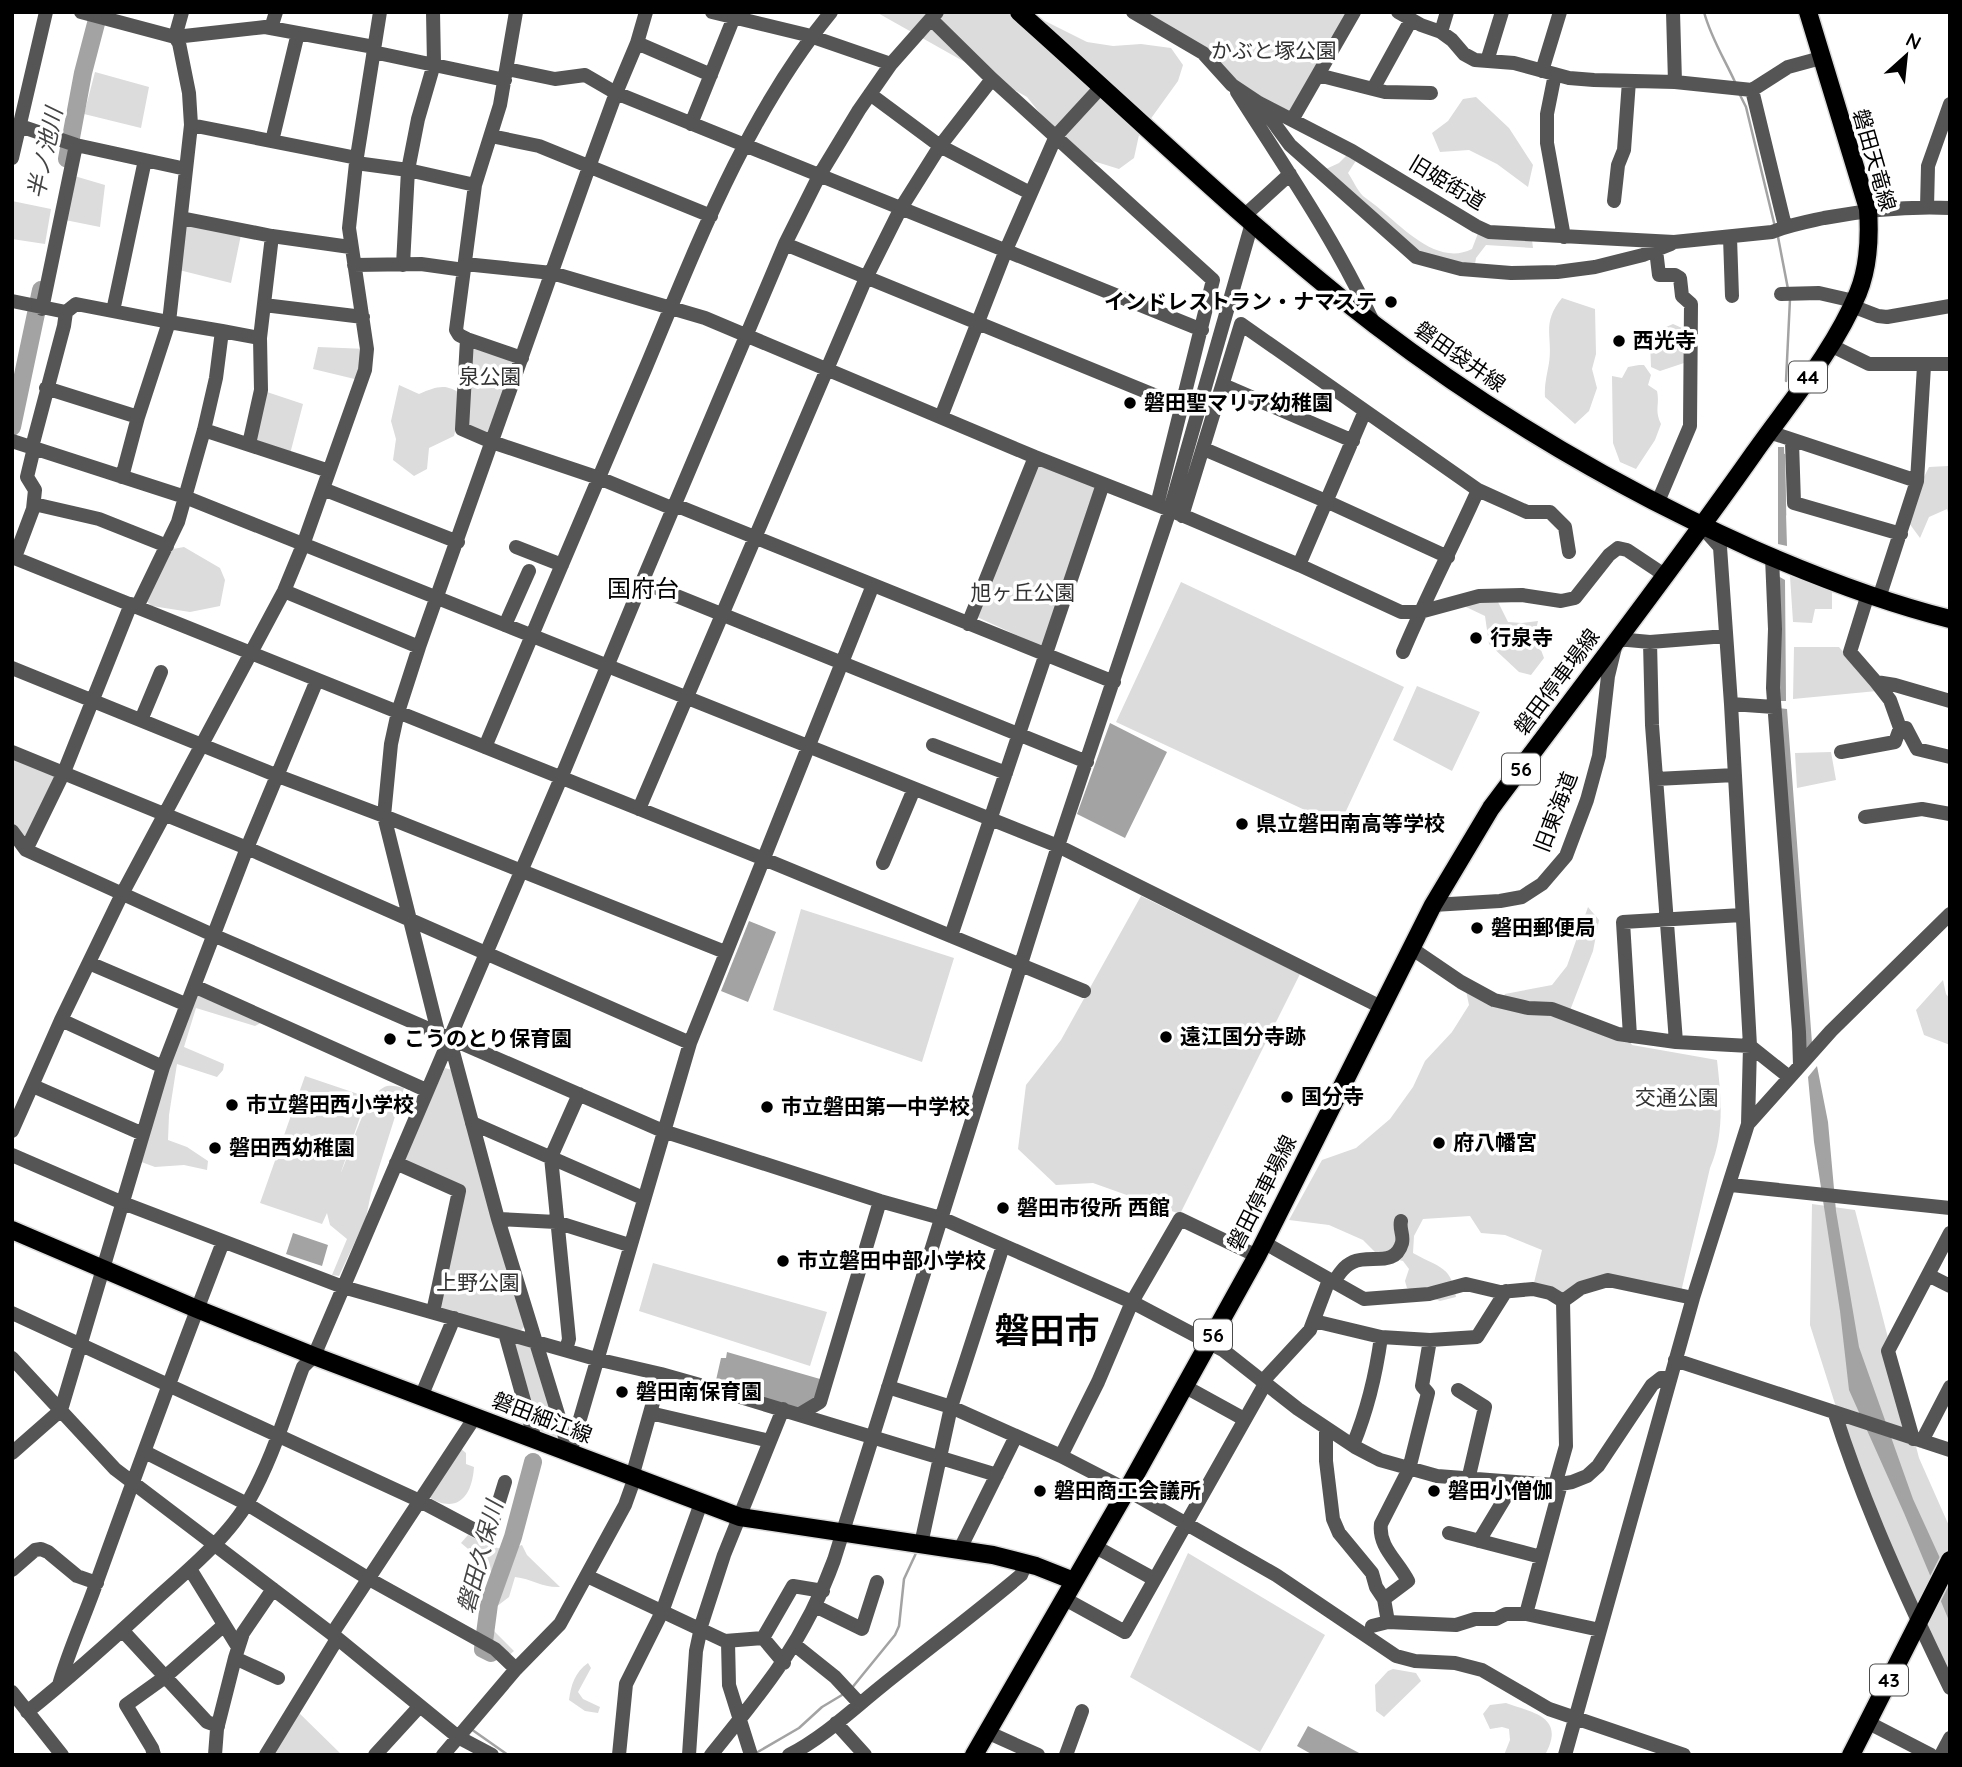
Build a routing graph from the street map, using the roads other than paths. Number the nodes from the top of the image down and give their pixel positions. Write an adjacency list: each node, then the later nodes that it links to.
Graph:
1 (46, 12): 53 (street)
2 (81, 12): 19 (street)
3 (182, 12): 26 (street)
4 (276, 12): 23 (street)
5 (380, 12): 29 (street)
6 (433, 12): 32 (street)
7 (516, 12): 35 (street)
8 (646, 12): 28 (street)
9 (712, 12): 20 (street)
10 (831, 12): 27 (street)
11 (1019, 12): 42 (main road, 磐田袋井線)
12 (1133, 12): 41 (street, 旧姫街道)
13 (1354, 12): 37 (street)
14 (1447, 12): 24 (street)
15 (1502, 12): 31 (street)
16 (1560, 12): 34 (street)
17 (1673, 12): 40 (street)
18 (1808, 12): 30 (main road, 磐田天竜線 / 44)
19 (105, 15): 26 (street)
20 (736, 15): 27 (street); 36 (street)
21 (934, 15): 33 (street); 38 (street)
22 (1404, 16): 24 (street); 43 (street)
23 (271, 28): 25 (street); 26 (street)
24 (1441, 32): 31 (street)
25 (298, 33): 29 (street); 56 (street)
26 (175, 37): 52 (street)
27 (811, 37): 33 (street); 58 (street)
28 (637, 43): 36 (street); 45 (street)
29 (373, 50): 32 (street); 62 (street)
30 (1821, 58): 44 (street); 74 (main road, 磐田天竜線 / 44)
31 (1487, 61): 34 (street)
32 (434, 64): 35 (street); 65 (street)
33 (891, 64): 47 (street)
34 (1549, 72): 39 (street); 80 (street)
35 (506, 74): 45 (street); 54 (street)
36 (711, 75): 51 (street)
37 (1318, 75): 43 (street); 50 (street)
38 (992, 79): 55 (street); 59 (street)
39 (1629, 81): 40 (street); 70 (street)
40 (1675, 82): 44 (street)
41 (1232, 85): 48 (street, 旧姫街道); 66 (street)
42 (1102, 86): 55 (street); 77 (main road, 磐田袋井線)
43 (1373, 89): 46 (street)
44 (1752, 90): 78 (street)
45 (616, 93): 51 (street); 63 (street)
46 (1431, 93)
47 (870, 94): 59 (street); 67 (street)
48 (1259, 103): 50 (street, 旧姫街道); 86 (street)
49 (1950, 104): 72 (street)
50 (1292, 120): 80 (street, 旧姫街道)
51 (691, 124): 58 (street)
52 (191, 125): 56 (street); 64 (street)
53 (20, 126): 57 (street); 60 (street)
54 (491, 135): 63 (street); 68 (street)
55 (1056, 136): 69 (street); 106 (street)
56 (272, 141): 62 (street)
57 (76, 145): 61 (street); 99 (street)
58 (744, 145): 67 (street); 75 (street)
59 (940, 146): 69 (street); 71 (street)
60 (12, 158)
61 (145, 160): 64 (street); 100 (street)
62 (356, 161): 65 (street); 84 (street)
63 (589, 167): 75 (street); 90 (street)
64 (186, 169): 76 (street)
65 (408, 170): 68 (street); 88 (street)
66 (1290, 174): 77 (street); 104 (street)
67 (819, 176): 71 (street); 83 (street)
68 (475, 185): 89 (street)
69 (1030, 193): 85 (street)
70 (1614, 201)
71 (901, 208): 85 (street); 91 (street)
72 (1927, 208): 73 (street); 74 (street)
73 (1950, 208)
74 (1868, 209): 78 (street, 旧姫街道); 95 (main road, 磐田天竜線 / 44)
75 (711, 216): 98 (street)
76 (181, 218): 79 (street); 103 (street)
77 (1248, 220): 104 (main road, 磐田袋井線); 144 (street)
78 (1778, 229): 81 (street, 旧姫街道)
79 (272, 236): 84 (street); 96 (street)
80 (1564, 237): 82 (street, 旧姫街道)
81 (1730, 237): 82 (street, 旧姫街道); 93 (street)
82 (1675, 242): 86 (street)
83 (786, 244): 91 (street); 108 (street)
84 (350, 247): 87 (street)
85 (1006, 250): 105 (street); 106 (street)
86 (1656, 250): 141 (street)
87 (354, 265): 88 (street); 102 (street)
88 (403, 265): 89 (street)
89 (464, 267): 90 (street); 110 (street)
90 (552, 273): 98 (street); 112 (street)
91 (866, 278): 105 (street); 115 (street)
92 (1781, 294): 95 (street)
93 (1732, 296)
94 (12, 302): 99 (street)
95 (1853, 304): 97 (street); 111 (main road, 磐田天竜線 / 44)
96 (264, 305): 102 (street); 109 (street)
97 (1950, 306)
98 (671, 308): 108 (street); 134 (street)
99 (42, 309): 101 (street)
100 (113, 311): 101 (street); 103 (street)
101 (66, 312): 117 (street)
102 (363, 317): 132 (street)
103 (169, 322): 107 (street); 120 (street)
104 (1373, 323): 141 (main road, 磐田袋井線)
105 (978, 324): 118 (street); 121 (street)
106 (1202, 330): 118 (street)
107 (222, 331): 109 (street); 122 (street)
108 (746, 337): 115 (street); 143 (street)
109 (260, 338): 128 (street)
110 (467, 339): 112 (street); 126 (street)
111 (1830, 345): 114 (street); 123 (main road, 磐田天竜線 / 44)
112 (522, 358): 126 (street)
113 (1950, 364): 114 (street)
114 (1924, 366): 135 (street)
115 (826, 370): 121 (street); 147 (street)
116 (1223, 385): 119 (street); 124 (street); 130 (street)
117 (46, 388): 120 (street); 129 (street)
118 (1181, 406): 144 (street)
119 (1365, 411): 124 (street); 138 (street)
120 (138, 417): 133 (street)
121 (940, 417): 131 (street)
122 (204, 430): 128 (street); 139 (street)
123 (1769, 432): 127 (street); 145 (main road, 磐田天竜線 / 44)
124 (1353, 440): 140 (street)
125 (12, 441): 129 (street)
126 (492, 442): 134 (street); 148 (street)
127 (1792, 442): 135 (street); 146 (street)
128 (249, 444): 132 (street)
129 (33, 447): 133 (street); 142 (street)
130 (1203, 449): 140 (street); 144 (street)
131 (1035, 457): 136 (street); 169 (street)
132 (329, 471): 137 (street)
133 (122, 477): 139 (street)
134 (599, 478): 143 (street); 156 (street)
135 (1917, 481): 146 (street)
136 (1103, 484): 144 (street); 178 (street)
137 (323, 489): 148 (street); 149 (street)
138 (1478, 489): 152 (street); 154 (street)
139 (185, 497): 149 (street); 150 (street)
140 (1328, 502): 154 (street); 157 (street)
141 (1657, 503): 145 (main road, 磐田袋井線)
142 (34, 504): 150 (street); 153 (street)
143 (675, 507): 147 (street); 160 (street)
144 (1170, 510): 157 (street); 184 (street)
145 (1702, 527): 155 (main road, 磐田袋井線); 159 (main road, 磐田停車場線 / 56); 172 (street)
146 (1901, 534): 163 (street)
147 (755, 536): 161 (street); 167 (street)
148 (458, 542): 164 (street)
149 (303, 545): 162 (street); 164 (street)
150 (167, 546): 165 (street)
151 (516, 547): 156 (street)
152 (1569, 552)
153 (13, 557): 165 (street)
154 (1448, 557): 166 (street)
155 (1772, 557): 163 (main road, 磐田袋井線); 190 (street)
156 (562, 565): 171 (street)
157 (1299, 565): 166 (street)
158 (529, 571): 170 (street)
159 (1666, 576): 166 (street); 173 (main road, 磐田停車場線 / 56)
160 (642, 582): 167 (street); 180 (street)
161 (873, 585): 169 (street); 179 (street)
162 (284, 591): 175 (street); 177 (street)
163 (1874, 596): 168 (main road, 磐田袋井線); 185 (street)
164 (438, 599): 170 (street); 175 (street)
165 (134, 606): 177 (street); 187 (street)
166 (1420, 612): 176 (street)
167 (722, 615): 179 (street); 186 (street)
168 (1950, 619)
169 (968, 624): 178 (street)
170 (505, 625): 171 (street)
171 (531, 636): 180 (street); 197 (street)
172 (1726, 636): 174 (street); 189 (street)
173 (1617, 639): 174 (street); 224 (main road, 磐田停車場線 / 56); 224 (street, 旧東海道)
174 (1650, 642): 208 (street)
175 (419, 647): 191 (street)
176 (1403, 652)
177 (252, 654): 183 (street); 195 (street)
178 (1046, 655): 184 (street); 194 (street)
179 (841, 663): 194 (street); 198 (street)
180 (607, 667): 186 (street); 207 (street)
181 (12, 668): 187 (street)
182 (161, 672): 192 (street)
183 (317, 680): 191 (street); 206 (street)
184 (1114, 682): 202 (street)
185 (1876, 682): 188 (street); 193 (street)
186 (687, 699): 198 (street); 210 (street)
187 (93, 700): 192 (street); 203 (street)
188 (1950, 701)
189 (1731, 704): 190 (street); 205 (street)
190 (1774, 708): 246 (street)
191 (398, 712): 197 (street); 213 (street)
192 (141, 720): 195 (street)
193 (1900, 728): 200 (street); 201 (street)
194 (1019, 734): 202 (street); 204 (street)
195 (202, 745): 206 (street); 212 (street)
196 (933, 745): 204 (street)
197 (485, 747): 207 (street)
198 (808, 747): 209 (street); 220 (street)
199 (12, 752): 203 (street)
200 (1840, 752)
201 (1950, 757)
202 (1087, 762): 217 (street)
203 (64, 772): 212 (street); 219 (street)
204 (1006, 773): 215 (street)
205 (1735, 775): 208 (street); 226 (street)
206 (278, 776): 213 (street); 218 (street)
207 (561, 778): 210 (street); 222 (street)
208 (1656, 779): 228 (street)
209 (914, 789): 215 (street); 221 (street)
210 (639, 809): 220 (street)
211 (1950, 814): 214 (street)
212 (165, 816): 218 (street); 223 (street)
213 (384, 816): 222 (street); 227 (street)
214 (1865, 817)
215 (990, 819): 217 (street); 230 (street)
216 (12, 831): 219 (street)
217 (1058, 846): 235 (street); 239 (street)
218 (247, 848): 227 (street); 229 (street)
219 (26, 850): 223 (street)
220 (764, 859): 230 (street); 232 (street)
221 (883, 863)
222 (521, 871): 232 (street); 233 (street)
223 (122, 894): 229 (street); 234 (street)
224 (1433, 905): 231 (main road, 磐田停車場線 / 56)
225 (1950, 914): 246 (street)
226 (1742, 915): 228 (street); 245 (street)
227 (408, 919): 233 (street); 241 (street)
228 (1668, 919): 242 (street); 243 (street)
229 (213, 934): 236 (street); 241 (street)
230 (951, 936): 235 (street)
231 (1412, 948): 239 (main road, 磐田停車場線 / 56); 242 (street)
232 (725, 952): 244 (street)
233 (485, 953): 241 (street); 244 (street)
234 (89, 963): 238 (street); 240 (street)
235 (1021, 964): 237 (street); 265 (street)
236 (194, 986): 238 (street); 250 (street)
237 (1084, 991)
238 (185, 1004): 247 (street)
239 (1381, 1007): 274 (main road, 磐田停車場線 / 56)
240 (61, 1020): 247 (street); 249 (street)
241 (444, 1035): 250 (street); 251 (street); 252 (street)
242 (1630, 1036): 243 (street)
243 (1676, 1042): 245 (street)
244 (690, 1043): 255 (street)
245 (1750, 1046): 248 (street); 253 (street)
246 (1801, 1063): 248 (street)
247 (163, 1067): 256 (street)
248 (1789, 1077): 253 (street)
249 (33, 1086): 254 (street); 256 (street)
250 (426, 1090): 259 (street)
251 (579, 1094): 255 (street); 258 (street)
252 (472, 1124): 258 (street); 266 (street)
253 (1748, 1124): 260 (street)
254 (12, 1131)
255 (663, 1131): 261 (street); 262 (street)
256 (143, 1134): 263 (street)
257 (12, 1155): 263 (street)
258 (551, 1157): 261 (street); 268 (street)
259 (396, 1163): 279 (street); 285 (street)
260 (1731, 1185): 264 (street); 281 (street)
261 (643, 1198): 272 (street)
262 (880, 1201): 265 (street); 313 (street)
263 (123, 1203): 271 (street); 275 (street)
264 (1950, 1208)
265 (941, 1218): 273 (street); 305 (street)
266 (498, 1219): 268 (street); 292 (street)
267 (1401, 1221): 277 (street)
268 (556, 1222): 272 (street); 295 (street)
269 (12, 1230): 275 (main road, 磐田細江線)
270 (1950, 1233): 276 (street)
271 (223, 1242): 279 (street); 284 (street)
272 (629, 1245): 298 (street)
273 (1003, 1246): 283 (street); 309 (street)
274 (1260, 1249): 277 (street); 283 (street); 293 (main road, 磐田停車場線 / 56)
275 (103, 1269): 284 (main road, 磐田細江線); 294 (street)
276 (1928, 1275): 278 (street); 321 (street)
277 (1332, 1281): 280 (street); 288 (street)
278 (1950, 1286)
279 (343, 1287): 285 (street); 296 (street)
280 (1506, 1291): 282 (street); 291 (street)
281 (1693, 1297): 282 (street); 299 (street)
282 (1563, 1301): 338 (street)
283 (1132, 1302): 293 (street); 329 (street)
284 (197, 1309): 296 (main road, 磐田細江線); 303 (street)
285 (433, 1312): 287 (street)
286 (12, 1313): 294 (street)
287 (454, 1318): 289 (street); 308 (street)
288 (1314, 1321): 290 (street); 302 (street)
289 (505, 1333): 292 (street); 322 (street)
290 (1381, 1337): 291 (street); 324 (street)
291 (1430, 1340): 331 (street)
292 (536, 1342): 295 (street); 327 (street)
293 (1209, 1342): 302 (street); 304 (main road, 磐田停車場線 / 56)
294 (80, 1344): 303 (street); 311 (street)
295 (566, 1350): 298 (street)
296 (314, 1356): 308 (main road, 磐田細江線); 318 (street)
297 (12, 1358): 311 (street)
298 (596, 1359): 300 (street); 327 (street)
299 (1675, 1360): 301 (street); 314 (street)
300 (662, 1374): 310 (street); 312 (street)
301 (1670, 1378): 338 (street); 376 (street)
302 (1263, 1383): 316 (street); 317 (street)
303 (169, 1386): 318 (street); 326 (street)
304 (1184, 1386): 316 (street); 339 (main road, 磐田停車場線 / 56)
305 (888, 1387): 309 (street); 320 (street)
306 (1950, 1387): 321 (street)
307 (1458, 1390): 334 (street)
308 (421, 1397): 315 (main road, 磐田細江線)
309 (951, 1406): 319 (street); 330 (street)
310 (783, 1409): 313 (street); 323 (street)
311 (61, 1410): 328 (street); 336 (street)
312 (650, 1413): 323 (street); 333 (street)
313 (800, 1414): 320 (street)
314 (1836, 1415): 321 (street); 371 (street)
315 (475, 1417): 322 (main road, 磐田細江線); 340 (street)
316 (1244, 1419): 344 (street)
317 (1326, 1428): 324 (street); 366 (street)
318 (277, 1434): 340 (street); 342 (street)
319 (1016, 1436): 329 (street); 332 (street)
320 (872, 1437): 330 (street); 345 (street)
321 (1912, 1438): 325 (street)
322 (536, 1440): 327 (main road, 磐田細江線)
323 (770, 1441): 343 (street)
324 (1353, 1445): 331 (street)
325 (1950, 1450)
326 (145, 1452): 336 (street); 342 (street)
327 (570, 1453): 333 (main road, 磐田細江線)
328 (12, 1454)
329 (1062, 1456): 339 (street)
330 (940, 1458): 332 (street); 349 (street)
331 (1409, 1469): 334 (street); 366 (street)
332 (996, 1475): 351 (street)
333 (634, 1477): 341 (main road, 磐田細江線); 357 (street)
334 (1468, 1480): 337 (street)
335 (505, 1482): 340 (street)
336 (133, 1483): 348 (street); 362 (street)
337 (1514, 1483): 338 (street); 347 (street)
338 (1558, 1484): 352 (street)
339 (1127, 1490): 344 (street); 350 (main road, 磐田停車場線 / 56)
340 (420, 1501): 358 (street)
341 (701, 1503): 343 (main road, 磐田細江線); 368 (street)
342 (247, 1504): 348 (street); 358 (street)
343 (740, 1517): 345 (main road, 磐田細江線); 375 (street)
344 (1185, 1523): 359 (street); 393 (street)
345 (842, 1533): 349 (main road, 磐田細江線); 364 (street)
346 (1449, 1534): 347 (street)
347 (1479, 1541): 352 (street)
348 (213, 1544): 355 (street); 363 (street)
349 (921, 1544): 351 (main road, 磐田細江線)
350 (1094, 1546): 359 (street); 360 (main road, 磐田停車場線 / 56)
351 (960, 1549): 354 (main road, 磐田細江線)
352 (1541, 1557): 369 (street)
353 (1950, 1560): 371 (main road, 43)
354 (1026, 1563): 360 (main road, 磐田細江線); 389 (street)
355 (190, 1569): 372 (street); 374 (street)
356 (12, 1570): 362 (street)
357 (587, 1576): 368 (street); 383 (street)
358 (369, 1579): 377 (street); 383 (street)
359 (1154, 1579): 365 (street)
360 (1074, 1581): 365 (main road, 磐田停車場線 / 56)
361 (877, 1582): 367 (street)
362 (97, 1583): 386 (street)
363 (273, 1590): 377 (street); 381 (street)
364 (823, 1591): 367 (street); 378 (street)
365 (1065, 1599): 398 (main road, 磐田停車場線 / 56)
366 (1384, 1600): 370 (street)
367 (815, 1606): 380 (street)
368 (662, 1612): 375 (street); 408 (street)
369 (1526, 1614): 370 (street); 376 (street)
370 (1388, 1622): 373 (street)
371 (1918, 1622): 387 (street); 395 (main road, 43)
372 (224, 1625): 381 (street); 384 (street)
373 (1372, 1626)
374 (122, 1630): 384 (street); 386 (street)
375 (701, 1630): 379 (street); 409 (street)
376 (1600, 1630): 393 (street)
377 (334, 1637): 390 (street); 404 (street)
378 (763, 1638): 379 (street); 382 (street)
379 (727, 1642): 394 (street)
380 (795, 1645): 382 (street); 389 (street)
381 (236, 1653): 385 (street); 397 (street)
382 (784, 1663): 394 (street)
383 (516, 1669): 399 (street)
384 (165, 1677): 397 (street); 402 (street)
385 (278, 1678)
386 (59, 1686): 392 (street)
387 (1950, 1688)
388 (14, 1697): 392 (street)
389 (860, 1704): 396 (street)
390 (419, 1707): 399 (street); 405 (street)
391 (1082, 1711): 416 (street)
392 (27, 1712): 401 (street)
393 (1575, 1719): 417 (street); 418 (street)
394 (740, 1720): 410 (street); 411 (street)
395 (1867, 1722): 419 (main road, 43); 420 (street)
396 (836, 1723): 412 (street); 413 (street)
397 (218, 1726): 403 (street)
398 (987, 1732): 414 (main road, 磐田停車場線 / 56); 415 (street)
399 (458, 1738): 406 (street); 407 (street)
400 (1950, 1738): 421 (street)
401 (62, 1755)
402 (154, 1755)
403 (215, 1755)
404 (266, 1755)
405 (375, 1755)
406 (443, 1755)
407 (492, 1755)
408 (620, 1755)
409 (689, 1755)
410 (711, 1755)
411 (751, 1755)
412 (789, 1755)
413 (865, 1755)
414 (974, 1755)
415 (1038, 1755)
416 (1066, 1755)
417 (1565, 1755)
418 (1684, 1755)
419 (1851, 1755)
420 (1931, 1755)
421 (1941, 1755)

